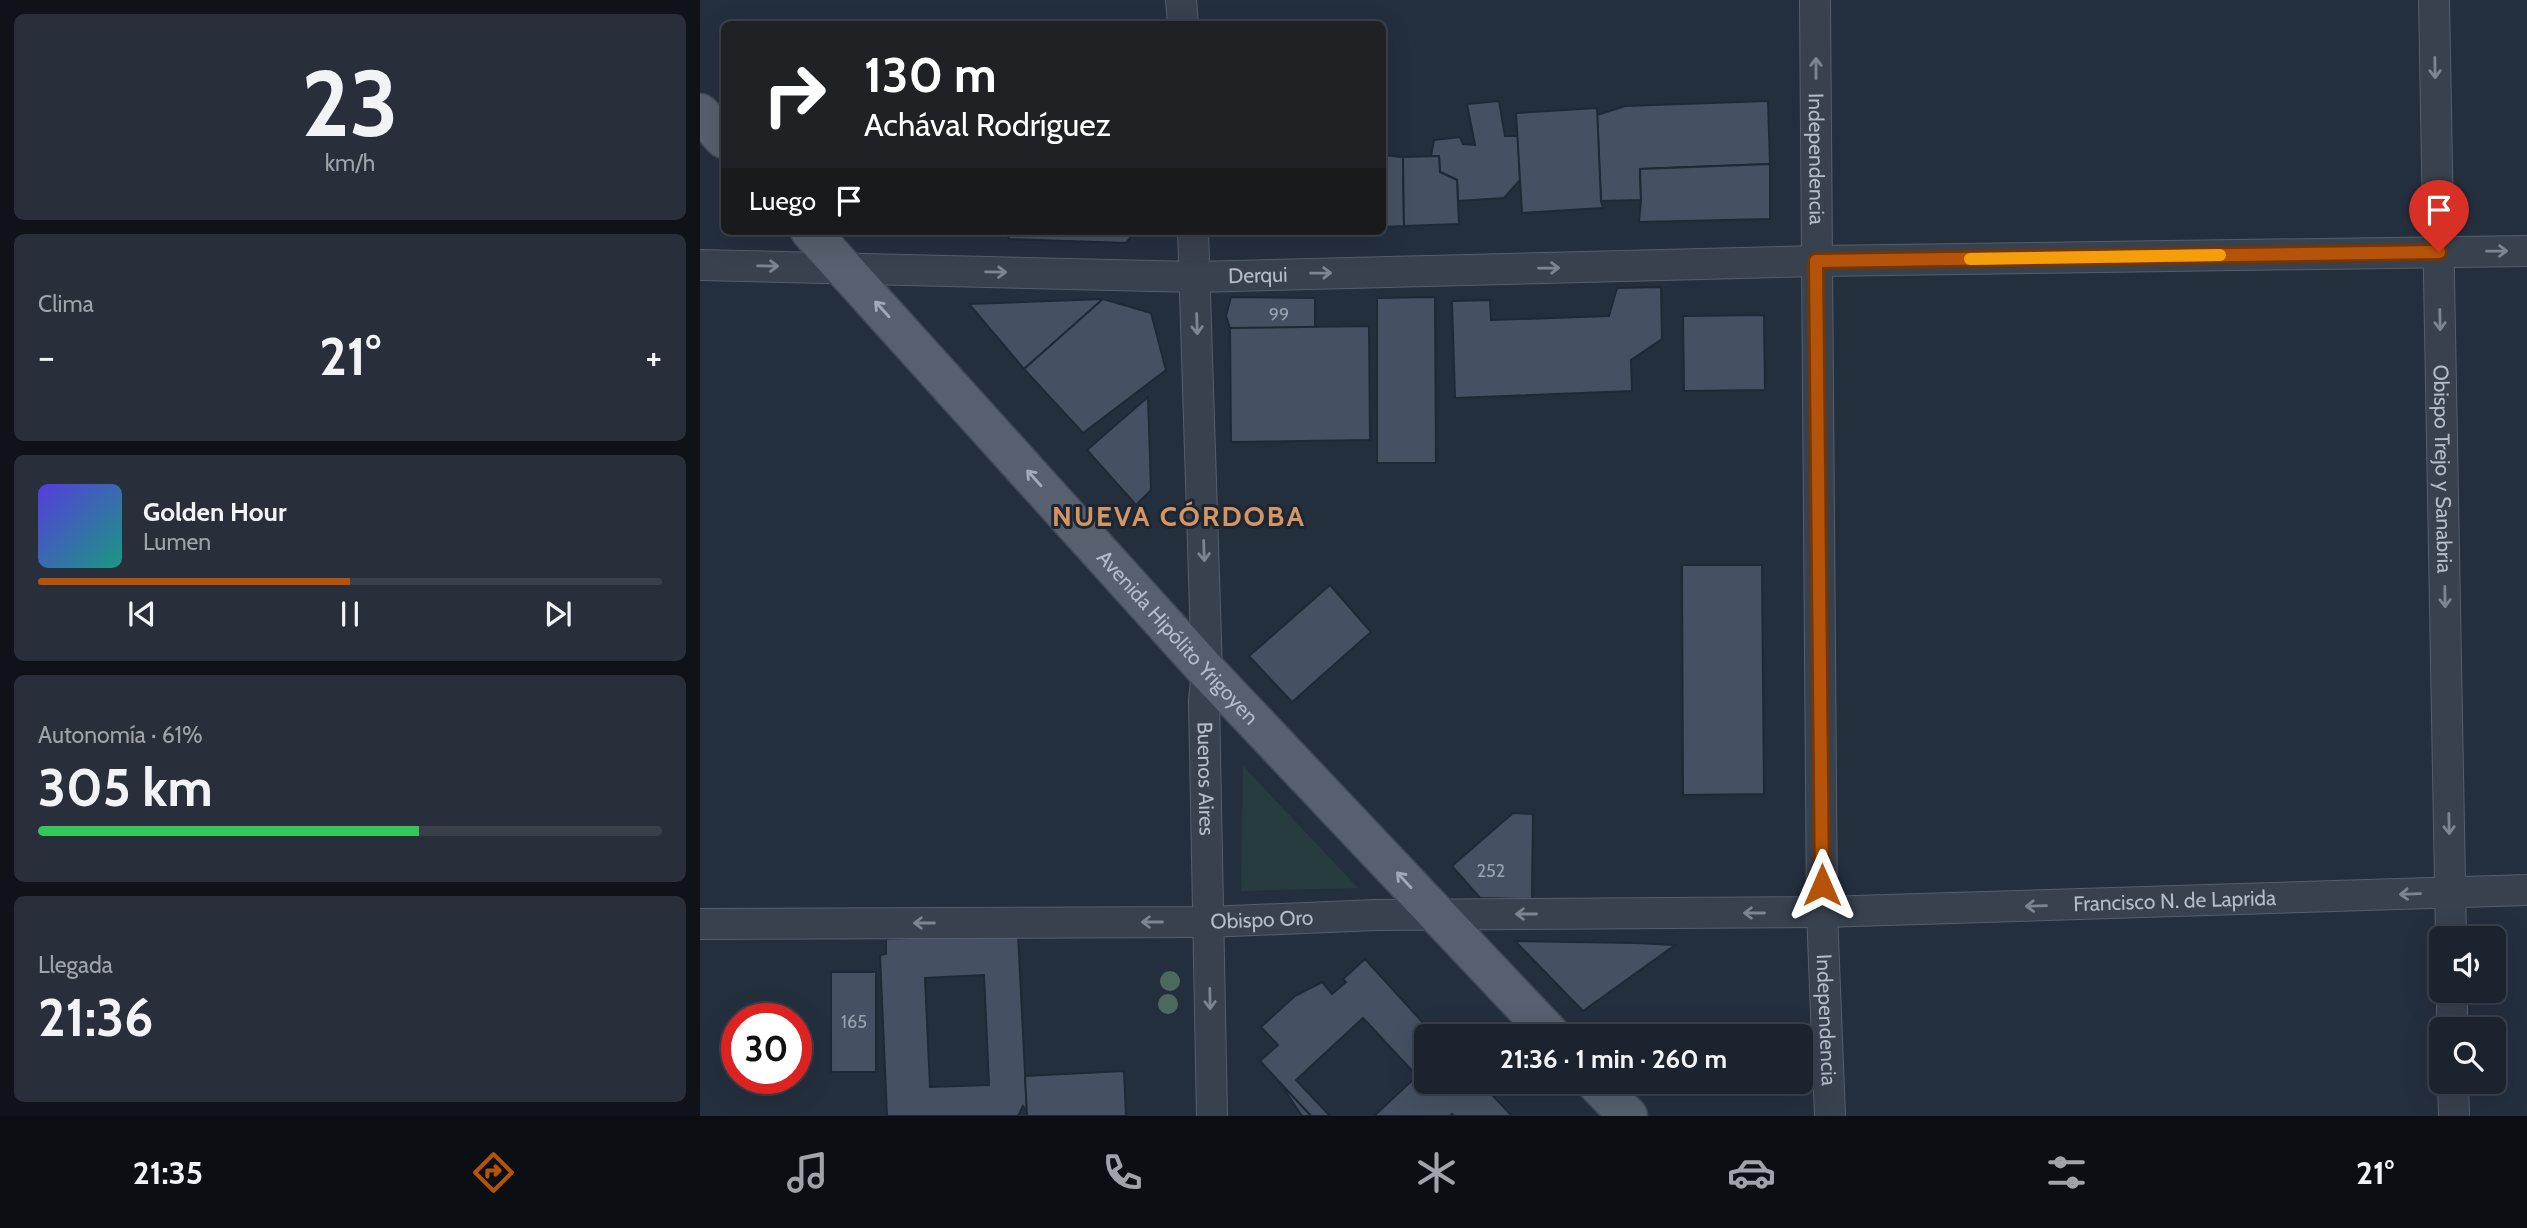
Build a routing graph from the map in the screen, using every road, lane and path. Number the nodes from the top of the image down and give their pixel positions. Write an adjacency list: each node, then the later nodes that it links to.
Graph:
1 (1181, 0): 4 (street)
2 (1815, 0): 11 (street, Independencia, one-way to 2)
3 (2434, 0): 10 (street, Obispo Trejo y Sanabria, one-way to 10)
4 (1183, 21)
5 (700, 113): 6 (main road)
6 (721, 136)
7 (814, 235): 13 (main road, Avenida Hipólito Yrigoyen)
8 (1193, 235): 14 (street, Buenos Aires)
9 (2527, 251): 10 (street, Derqui, one-way to 9)
10 (2439, 252): 11 (street, Derqui); 17 (street, Obispo Trejo y Sanabria, one-way to 17)
11 (1816, 261): 14 (street, Derqui, one-way to 11); 18 (street, Independencia)
12 (700, 265): 13 (street, Derqui, one-way to 13)
13 (844, 268): 14 (street, Derqui, one-way to 14); 15 (main road, Avenida Hipólito Yrigoyen, one-way to 13)
14 (1196, 277): 15 (street, Buenos Aires, one-way to 15)
15 (1207, 671): 19 (main road, Avenida Hipólito Yrigoyen, one-way to 15); 20 (street, Buenos Aires)
16 (2527, 890): 17 (street, Francisco N. de Laprida)
17 (2450, 893): 18 (street, Francisco N. de Laprida, one-way to 18); 22 (street, Obispo Trejo y Sanabria)
18 (1822, 912): 19 (street, Obispo Oro, one-way to 19); 28 (street, Independencia)
19 (1437, 915): 20 (street, Obispo Oro); 23 (main road, Avenida Hipólito Yrigoyen)
20 (1208, 922): 21 (street, Obispo Oro, one-way to 21); 26 (street, Buenos Aires, one-way to 26)
21 (700, 925)
22 (2451, 926)
23 (1541, 1024)
24 (1607, 1094): 27 (main road)
25 (2453, 1094): 29 (street)
26 (1212, 1116)
27 (1628, 1116)
28 (1830, 1116)
29 (2454, 1116)

